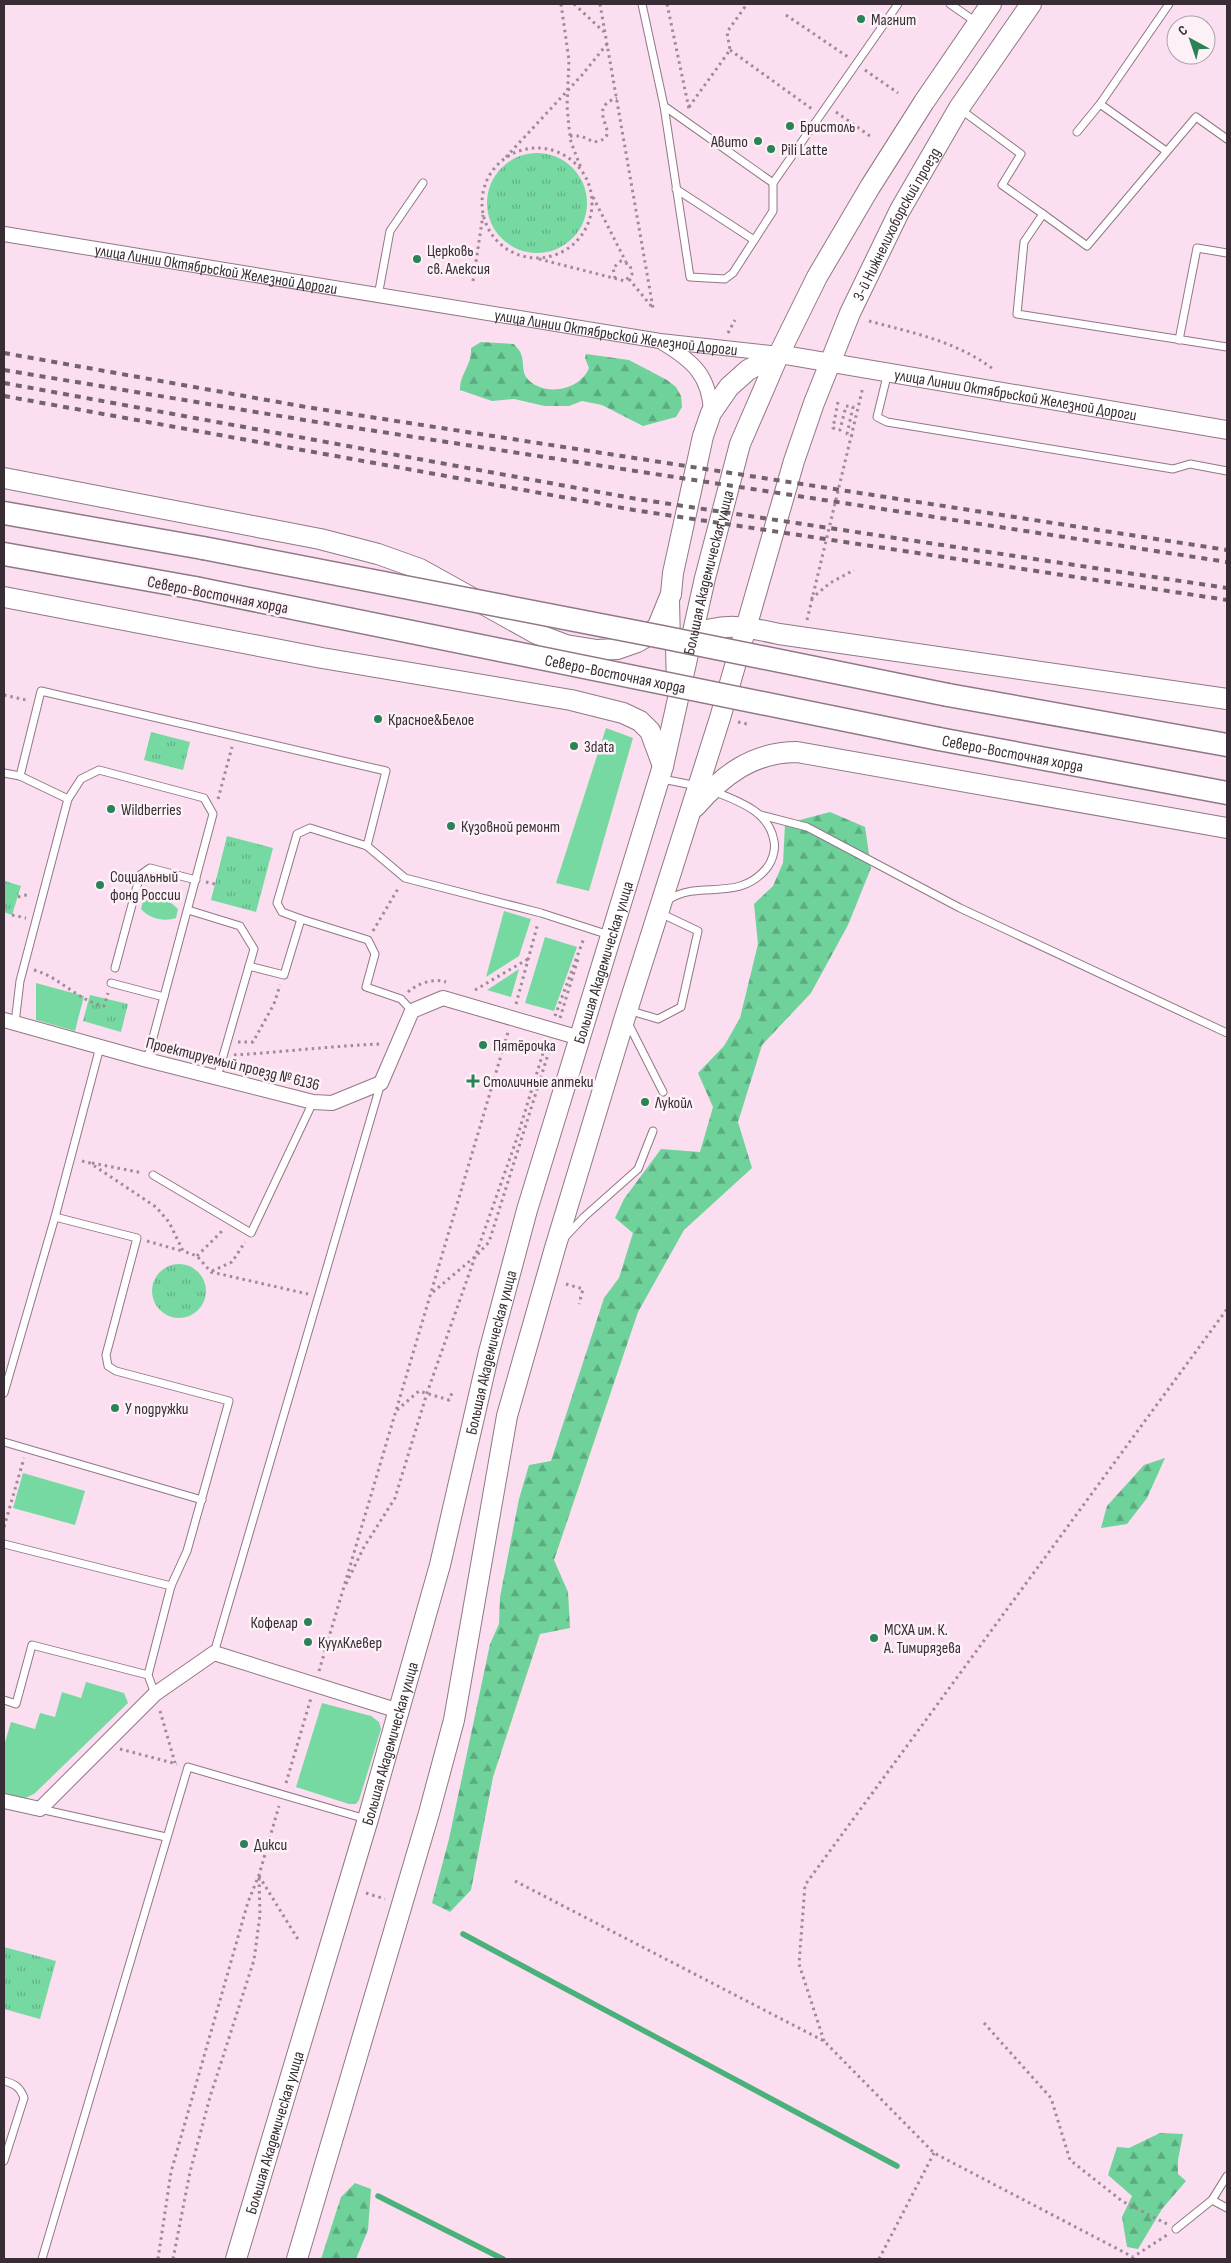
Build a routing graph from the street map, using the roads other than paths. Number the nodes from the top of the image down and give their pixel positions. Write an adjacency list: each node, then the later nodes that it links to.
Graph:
1 (642, 4): 9 (lane)
2 (898, 4): 15 (lane)
3 (950, 4): 7 (lane)
4 (991, 4): 7 (main road)
5 (1031, 4): 10 (main road, 3-й Нижнелихоборский проезд)
6 (1170, 4): 8 (lane)
7 (978, 23): 25 (main road)
8 (1100, 104): 11 (lane); 13 (lane)
9 (664, 106): 15 (lane); 16 (lane)
10 (959, 108): 17 (lane); 26 (main road, 3-й Нижнелихоборский проезд)
11 (1077, 132)
12 (1227, 139): 13 (lane)
13 (1166, 150): 17 (lane)
14 (423, 182): 21 (lane)
15 (773, 183): 19 (lane)
16 (676, 189): 19 (lane); 19 (lane)
17 (1043, 214): 22 (lane)
18 (4, 234): 21 (street, улица Линии Октябрьской Железной Дороги)
19 (754, 240)
20 (1227, 253): 22 (lane)
21 (378, 296): 23 (street, улица Линии Октябрьской Железной Дороги)
22 (1179, 340): 24 (lane)
23 (660, 341): 25 (street, улица Линии Октябрьской Железной Дороги); 28 (street)
24 (1227, 347)
25 (778, 354): 26 (street, улица Линии Октябрьской Железной Дороги); 28 (main road); 38 (main road, Большая Академическая улица)
26 (830, 361): 27 (street, улица Линии Октябрьской Железной Дороги); 30 (main road, 3-й Нижнелихоборский проезд)
27 (888, 372): 29 (street, улица Линии Октябрьской Железной Дороги); 31 (lane)
28 (711, 414): 35 (main road)
29 (1227, 430)
30 (794, 461): 37 (main road, Большая Академическая улица)
31 (1227, 471)
32 (4, 478): 35 (main road)
33 (4, 513): 41 (main road, bridge)
34 (4, 554): 46 (main road, Северо-Восточная хорда, bridge)
35 (671, 594): 40 (street)
36 (4, 597): 42 (main road)
37 (745, 627): 38 (main road); 39 (main road); 45 (main road, Большая Академическая улица)
38 (691, 637): 40 (main road, Большая Академическая улица)
39 (1227, 699)
40 (675, 707): 42 (main road, Большая Академическая улица)
41 (1227, 745)
42 (661, 772): 45 (lane); 55 (main road, Большая Академическая улица)
43 (4, 773): 44 (lane)
44 (20, 776): 47 (lane); 50 (lane)
45 (704, 788): 48 (lane); 49 (main road); 52 (main road, Большая Академическая улица)
46 (1227, 793)
47 (68, 799): 51 (lane); 62 (lane)
48 (761, 815): 52 (lane); 63 (lane)
49 (1227, 828)
50 (368, 846): 54 (lane); 55 (lane)
51 (196, 880): 53 (lane); 57 (lane)
52 (660, 908): 61 (main road, Большая Академическая улица); 61 (lane)
53 (188, 910): 56 (lane); 59 (lane)
54 (302, 919): 56 (lane); 60 (lane)
55 (612, 936): 64 (main road, Большая Академическая улица)
56 (249, 966): 67 (lane)
57 (115, 968)
58 (111, 982): 59 (lane)
59 (164, 997): 66 (lane)
60 (412, 1011): 64 (street); 68 (street)
61 (626, 1014): 69 (lane); 74 (main road, Большая Академическая улица)
62 (9, 1022): 65 (street, Проектируемый проезд № 6136)
63 (1227, 1032)
64 (580, 1038): 84 (main road, Большая Академическая улица)
65 (100, 1047): 66 (street, Проектируемый проезд № 6136); 73 (lane)
66 (147, 1060): 67 (street, Проектируемый проезд № 6136)
67 (217, 1077): 70 (street, Проектируемый проезд № 6136)
68 (381, 1083): 70 (street, Проектируемый проезд № 6136); 80 (lane)
69 (663, 1092)
70 (313, 1102): 72 (lane)
71 (652, 1131): 74 (lane)
72 (153, 1175)
73 (55, 1217): 75 (lane); 77 (lane)
74 (555, 1248): 97 (main road, Большая Академическая улица)
75 (4, 1393)
76 (4, 1442): 77 (lane)
77 (202, 1500): 79 (lane)
78 (4, 1544): 79 (lane)
79 (171, 1586): 81 (lane)
80 (214, 1653): 82 (street); 84 (street)
81 (148, 1675): 82 (lane); 83 (lane)
82 (155, 1694): 86 (street)
83 (4, 1700)
84 (399, 1711): 87 (main road, Большая Академическая улица)
85 (4, 1801): 86 (street)
86 (40, 1809): 88 (lane)
87 (368, 1819): 88 (lane); 96 (main road, Большая Академическая улица)
88 (166, 1836): 95 (lane)
89 (4, 2081): 90 (lane)
90 (4, 2161)
91 (1227, 2176): 92 (lane)
92 (1212, 2200): 93 (lane); 94 (lane)
93 (1227, 2208)
94 (1176, 2229)
95 (42, 2259)
96 (236, 2259)
97 (297, 2259)

